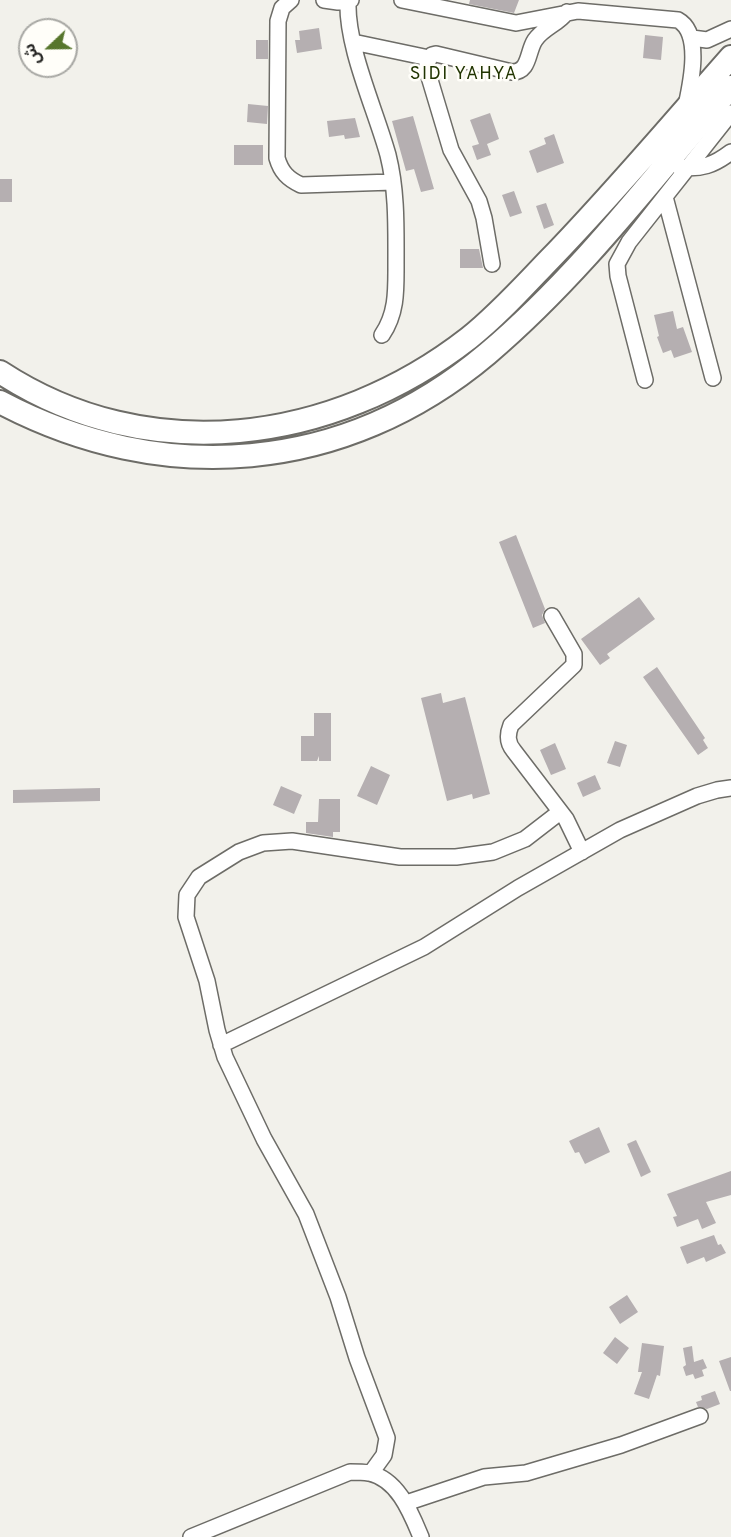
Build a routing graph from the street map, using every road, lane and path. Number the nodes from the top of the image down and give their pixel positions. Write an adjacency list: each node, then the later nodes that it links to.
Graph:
1 (291, 0): 16 (street)
2 (324, 0): 3 (street)
3 (349, 0): 8 (street)
4 (402, 0): 5 (street)
5 (570, 8): 7 (street); 10 (street)
6 (731, 29): 7 (street)
7 (692, 38): 12 (street)
8 (353, 42): 10 (street); 16 (street)
9 (731, 57): 12 (highway)
10 (429, 58): 18 (street)
11 (731, 87): 15 (highway)
12 (685, 110): 20 (highway)
13 (731, 113): 15 (street)
14 (731, 152): 15 (street)
15 (675, 166): 17 (street); 23 (highway)
16 (393, 182): 19 (street)
17 (665, 197): 21 (street); 22 (street)
18 (492, 264)
19 (382, 335)
20 (0, 372)
21 (713, 378)
22 (645, 380)
23 (0, 402)
24 (552, 616): 26 (street)
25 (731, 788): 27 (street)
26 (560, 812): 27 (street); 28 (street)
27 (582, 852): 28 (street)
28 (221, 1045): 30 (street)
29 (700, 1416): 31 (street)
30 (371, 1473): 31 (street); 32 (street)
31 (406, 1503): 33 (street)
32 (191, 1537)
33 (421, 1537)

